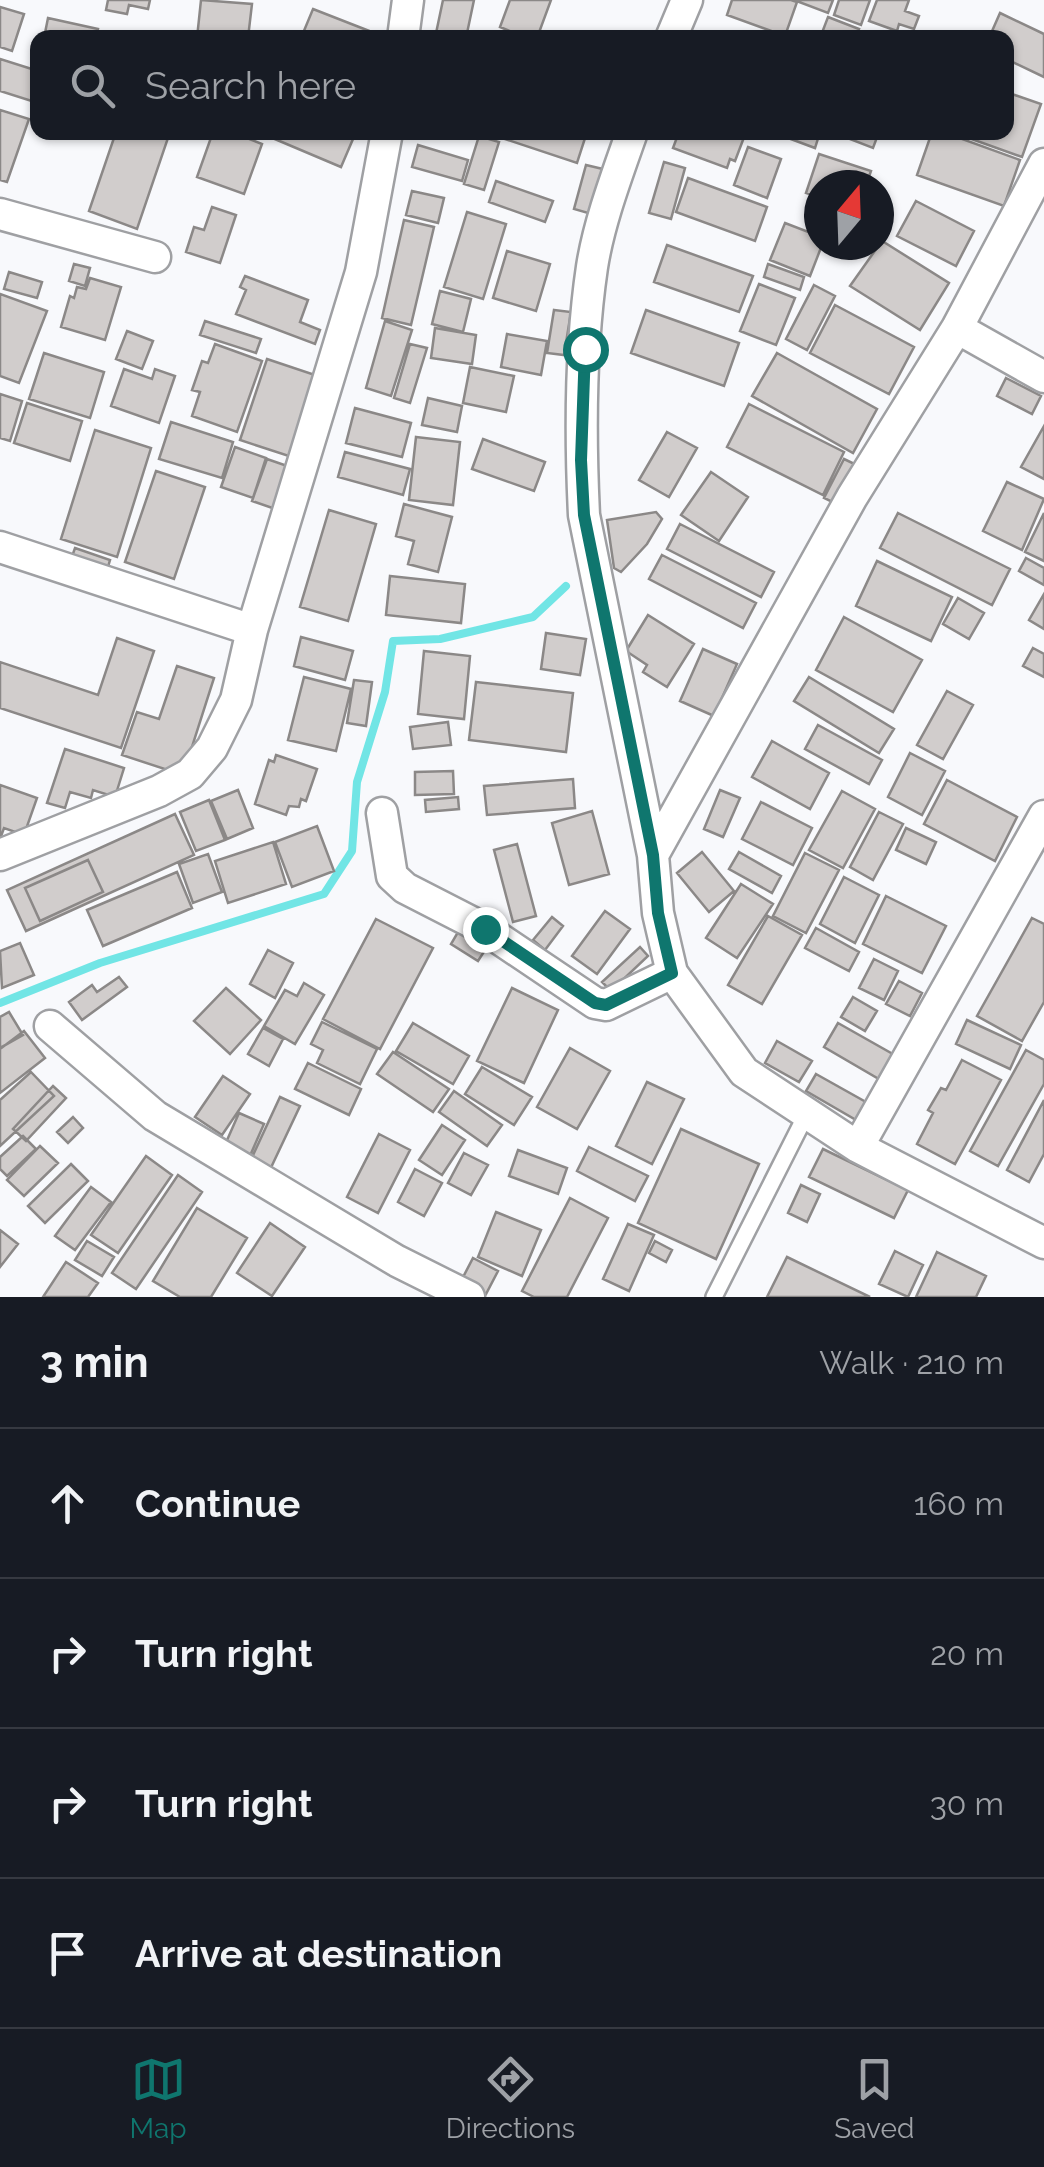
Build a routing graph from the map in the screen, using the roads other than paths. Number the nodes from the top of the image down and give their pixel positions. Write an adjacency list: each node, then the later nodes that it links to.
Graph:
1 (408, 0): 3 (street)
2 (687, 0): 4 (street)
3 (403, 30)
4 (674, 30)
5 (386, 140): 13 (street)
6 (630, 140): 17 (street)
7 (1044, 164): 10 (street)
8 (0, 214): 9 (street)
9 (156, 257)
10 (957, 328): 11 (street); 17 (street)
11 (1044, 377)
12 (0, 546): 13 (street)
13 (252, 630): 16 (street)
14 (382, 814): 20 (street)
15 (1044, 816): 18 (street)
16 (0, 855)
17 (653, 855): 20 (street)
18 (1017, 862): 19 (street); 23 (street)
19 (1044, 876)
20 (672, 973): 22 (street)
21 (50, 1026): 25 (street)
22 (808, 1112): 23 (street); 26 (lane)
23 (858, 1147): 24 (street)
24 (1044, 1243)
25 (469, 1297)
26 (714, 1297)

